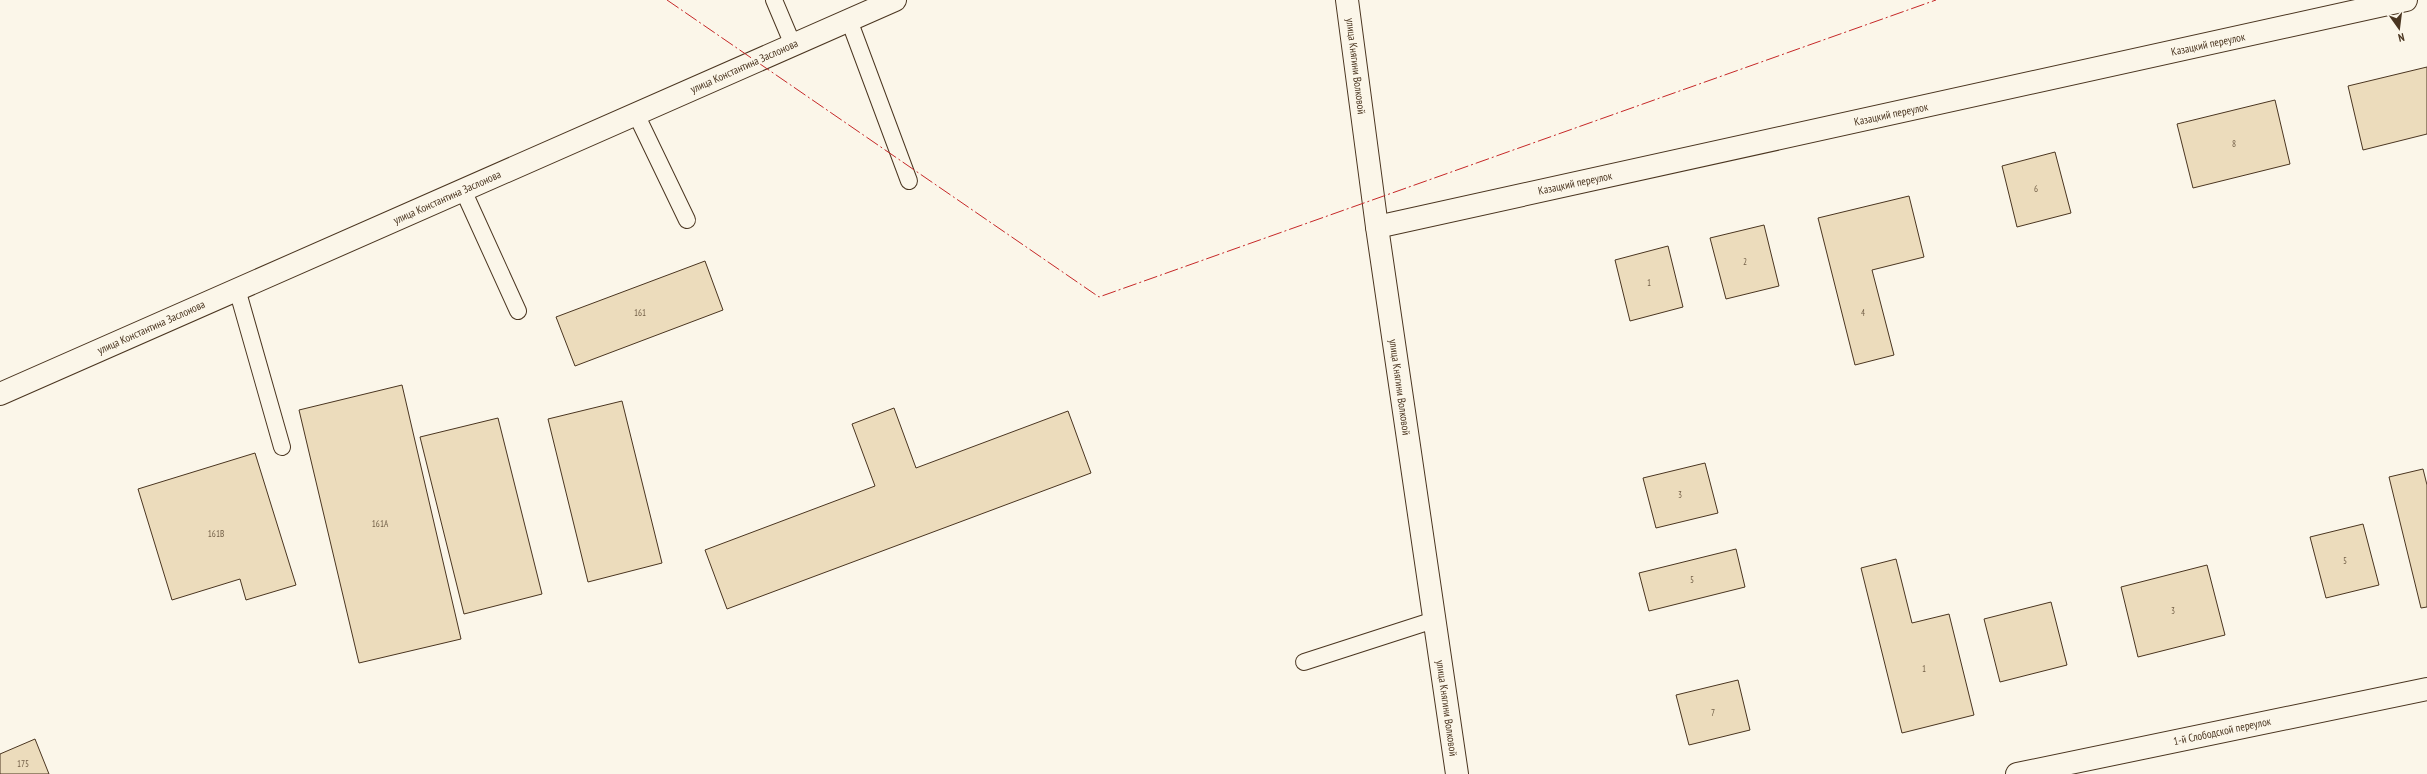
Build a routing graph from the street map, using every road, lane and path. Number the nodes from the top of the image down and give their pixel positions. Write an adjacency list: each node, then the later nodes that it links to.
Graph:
1 (774, 0): 6 (lane)
2 (895, 0): 5 (street, улица Константина Заслонова)
3 (1348, 0): 11 (street, улица Княгини Волковой)
4 (2406, 0): 11 (street, Казацкий переулок)
5 (849, 20): 6 (street, улица Константина Заслонова); 8 (lane)
6 (793, 45): 7 (street, улица Константина Заслонова)
7 (636, 114): 9 (street, улица Константина Заслонова); 10 (lane)
8 (908, 181)
9 (463, 190): 12 (street, улица Константина Заслонова); 13 (lane)
10 (687, 220)
11 (1376, 227): 16 (street, улица Княгини Волковой)
12 (237, 289): 14 (street, улица Константина Заслонова); 15 (lane)
13 (518, 311)
14 (0, 394)
15 (282, 447)
16 (1434, 620): 17 (lane); 19 (street, улица Княгини Волковой)
17 (1304, 662)
18 (2427, 688): 20 (street, 1-й Слободской переулок)
19 (1457, 774)
20 (2017, 774)

